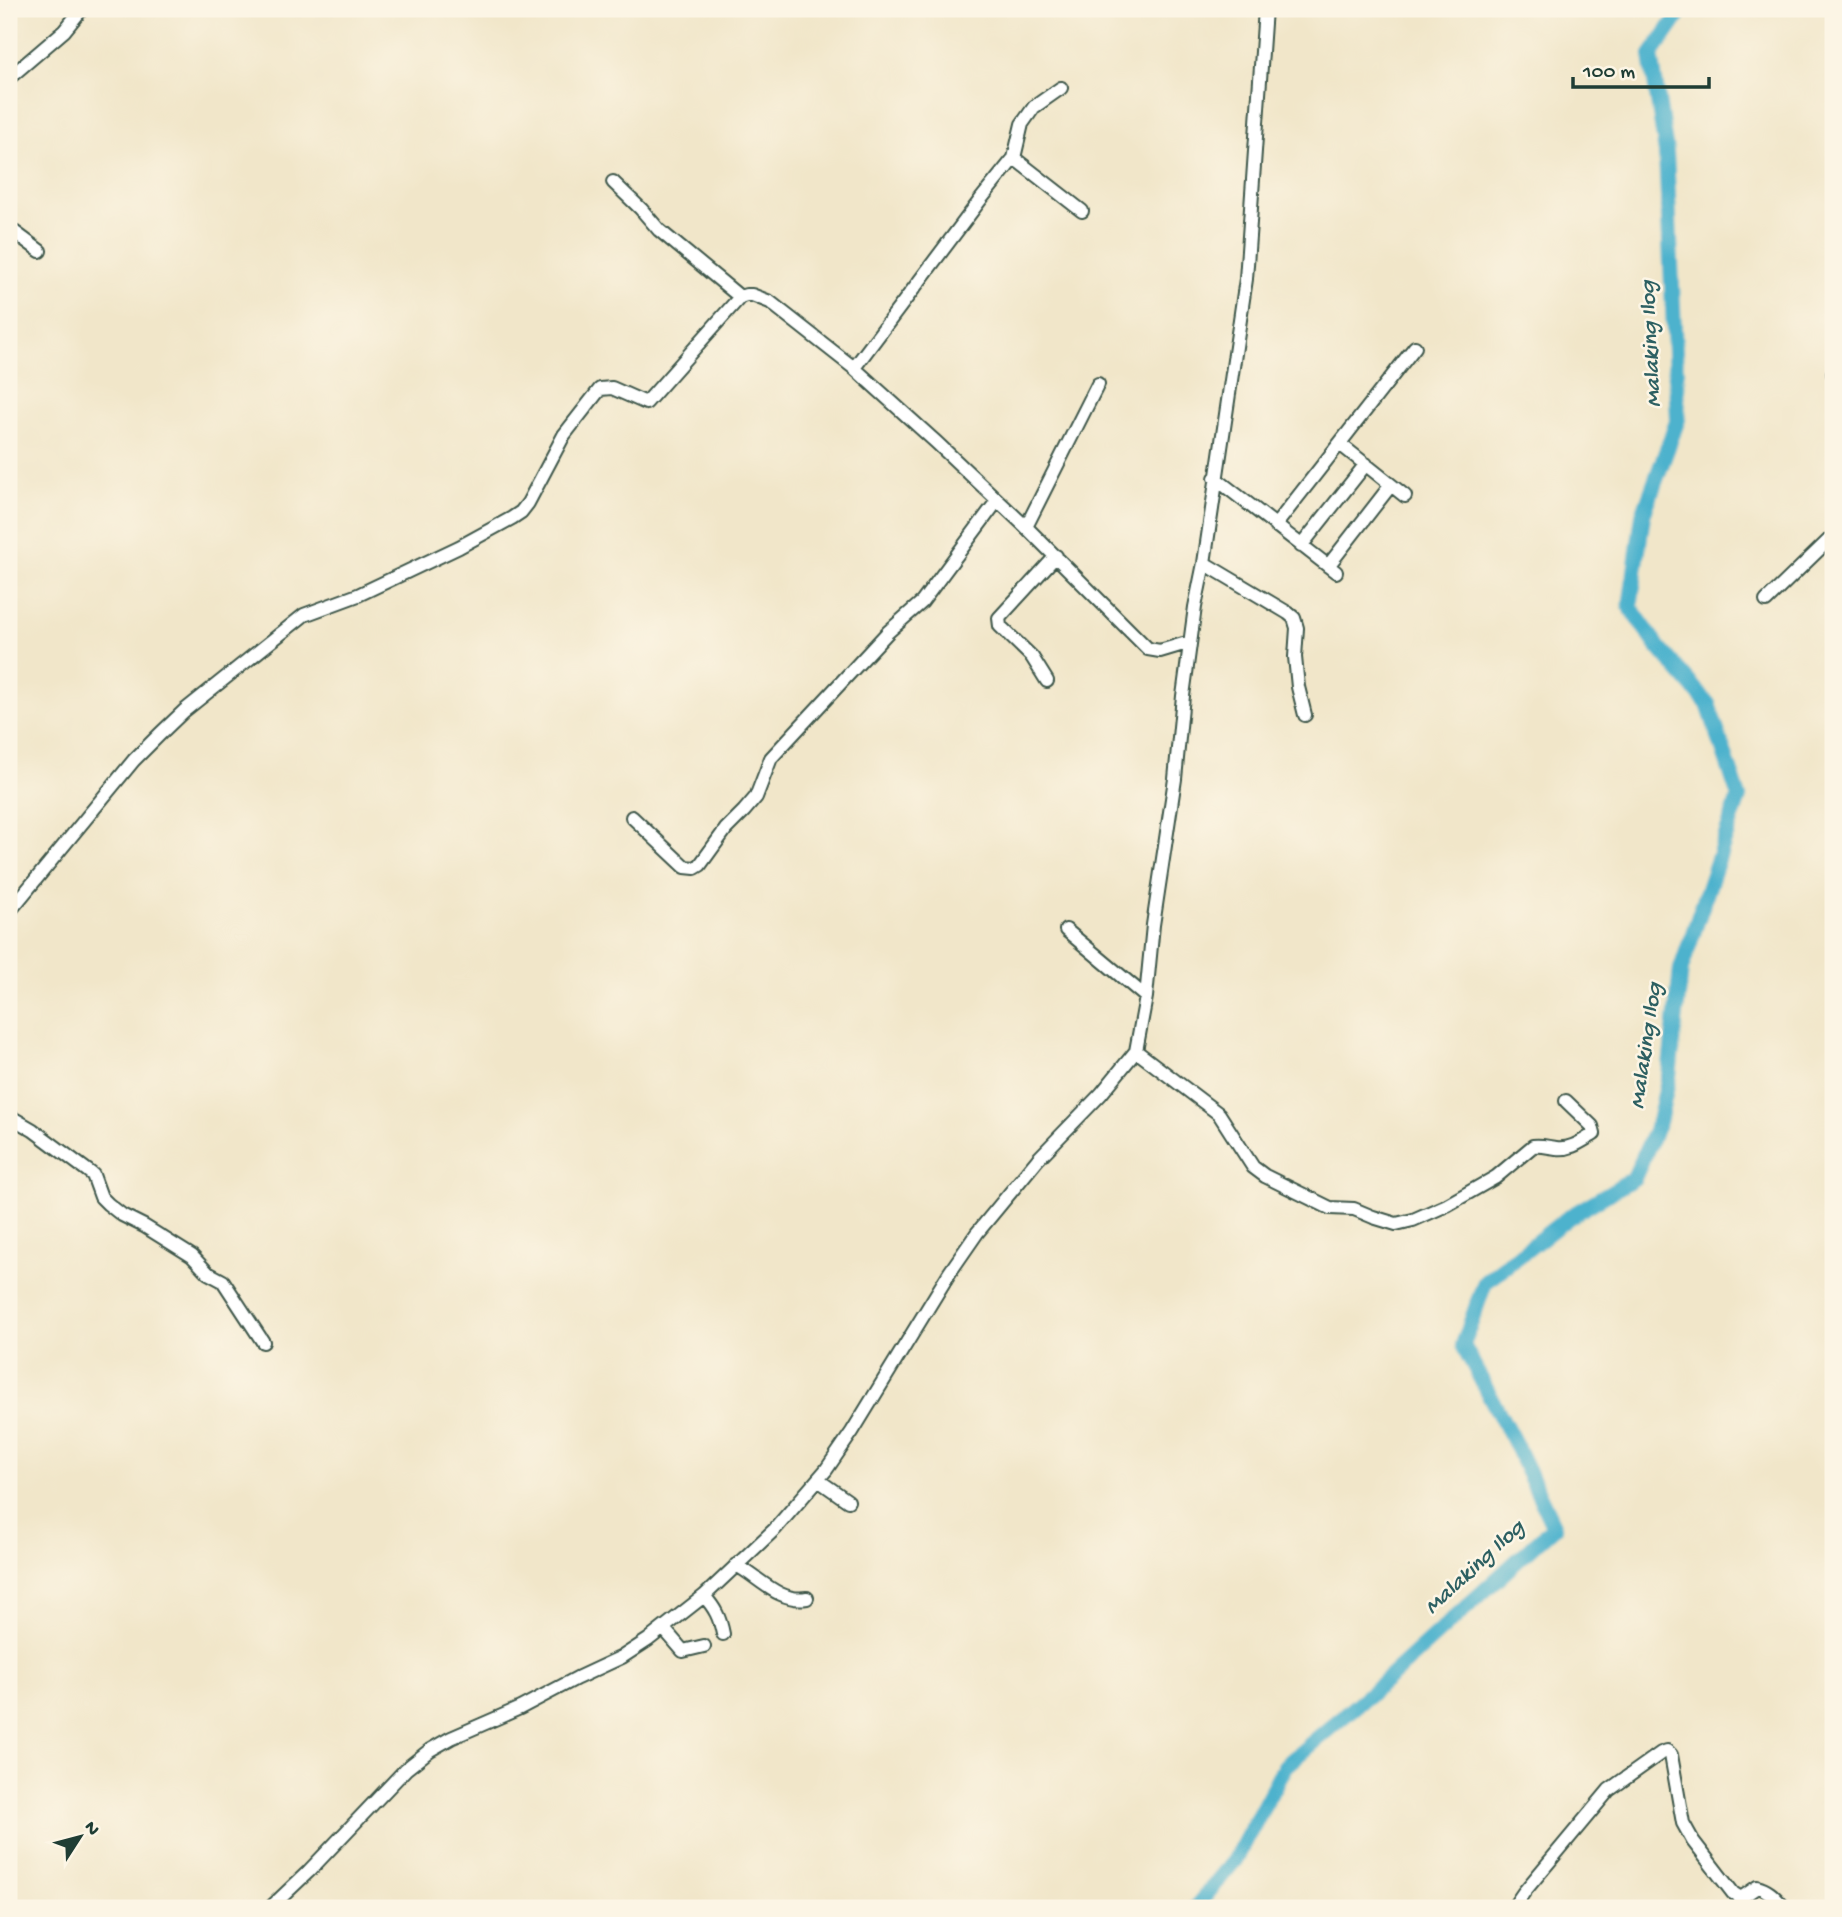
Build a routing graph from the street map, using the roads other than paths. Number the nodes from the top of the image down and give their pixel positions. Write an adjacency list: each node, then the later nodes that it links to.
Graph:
1 (82, 9): 3 (street)
2 (1265, 9): 16 (street)
3 (9, 78)
4 (1061, 88): 5 (street)
5 (1014, 158): 7 (street); 12 (street)
6 (613, 182): 10 (street)
7 (1082, 211)
8 (9, 228): 9 (street)
9 (40, 251)
10 (740, 297): 12 (street); 31 (street)
11 (1415, 347): 14 (street)
12 (854, 368): 19 (street)
13 (1098, 384): 21 (street)
14 (1340, 444): 15 (street); 20 (street)
15 (1366, 464): 17 (street); 23 (street)
16 (1216, 478): 20 (street); 25 (street)
17 (1391, 485): 18 (street); 23 (street)
18 (1405, 496)
19 (997, 501): 21 (street); 30 (street)
20 (1275, 526): 23 (street)
21 (1026, 527): 24 (street)
22 (1833, 536): 26 (street)
23 (1301, 546)
24 (1056, 556): 27 (street); 28 (street)
25 (1204, 563): 27 (street); 29 (street)
26 (1766, 601)
27 (1190, 642): 33 (street)
28 (1047, 681)
29 (1305, 715)
30 (632, 817)
31 (9, 912)
32 (1066, 930): 33 (street)
33 (1146, 997): 34 (street)
34 (1136, 1051): 35 (street); 38 (street)
35 (1566, 1101)
36 (9, 1116): 37 (street)
37 (263, 1342)
38 (818, 1480): 39 (street); 40 (street)
39 (848, 1501)
40 (736, 1565): 41 (street); 42 (street)
41 (704, 1596): 43 (street); 44 (street)
42 (807, 1598)
43 (664, 1629): 45 (street); 46 (street)
44 (723, 1634)
45 (704, 1646)
46 (271, 1908)
47 (1513, 1908): 48 (street)
48 (1785, 1908)

